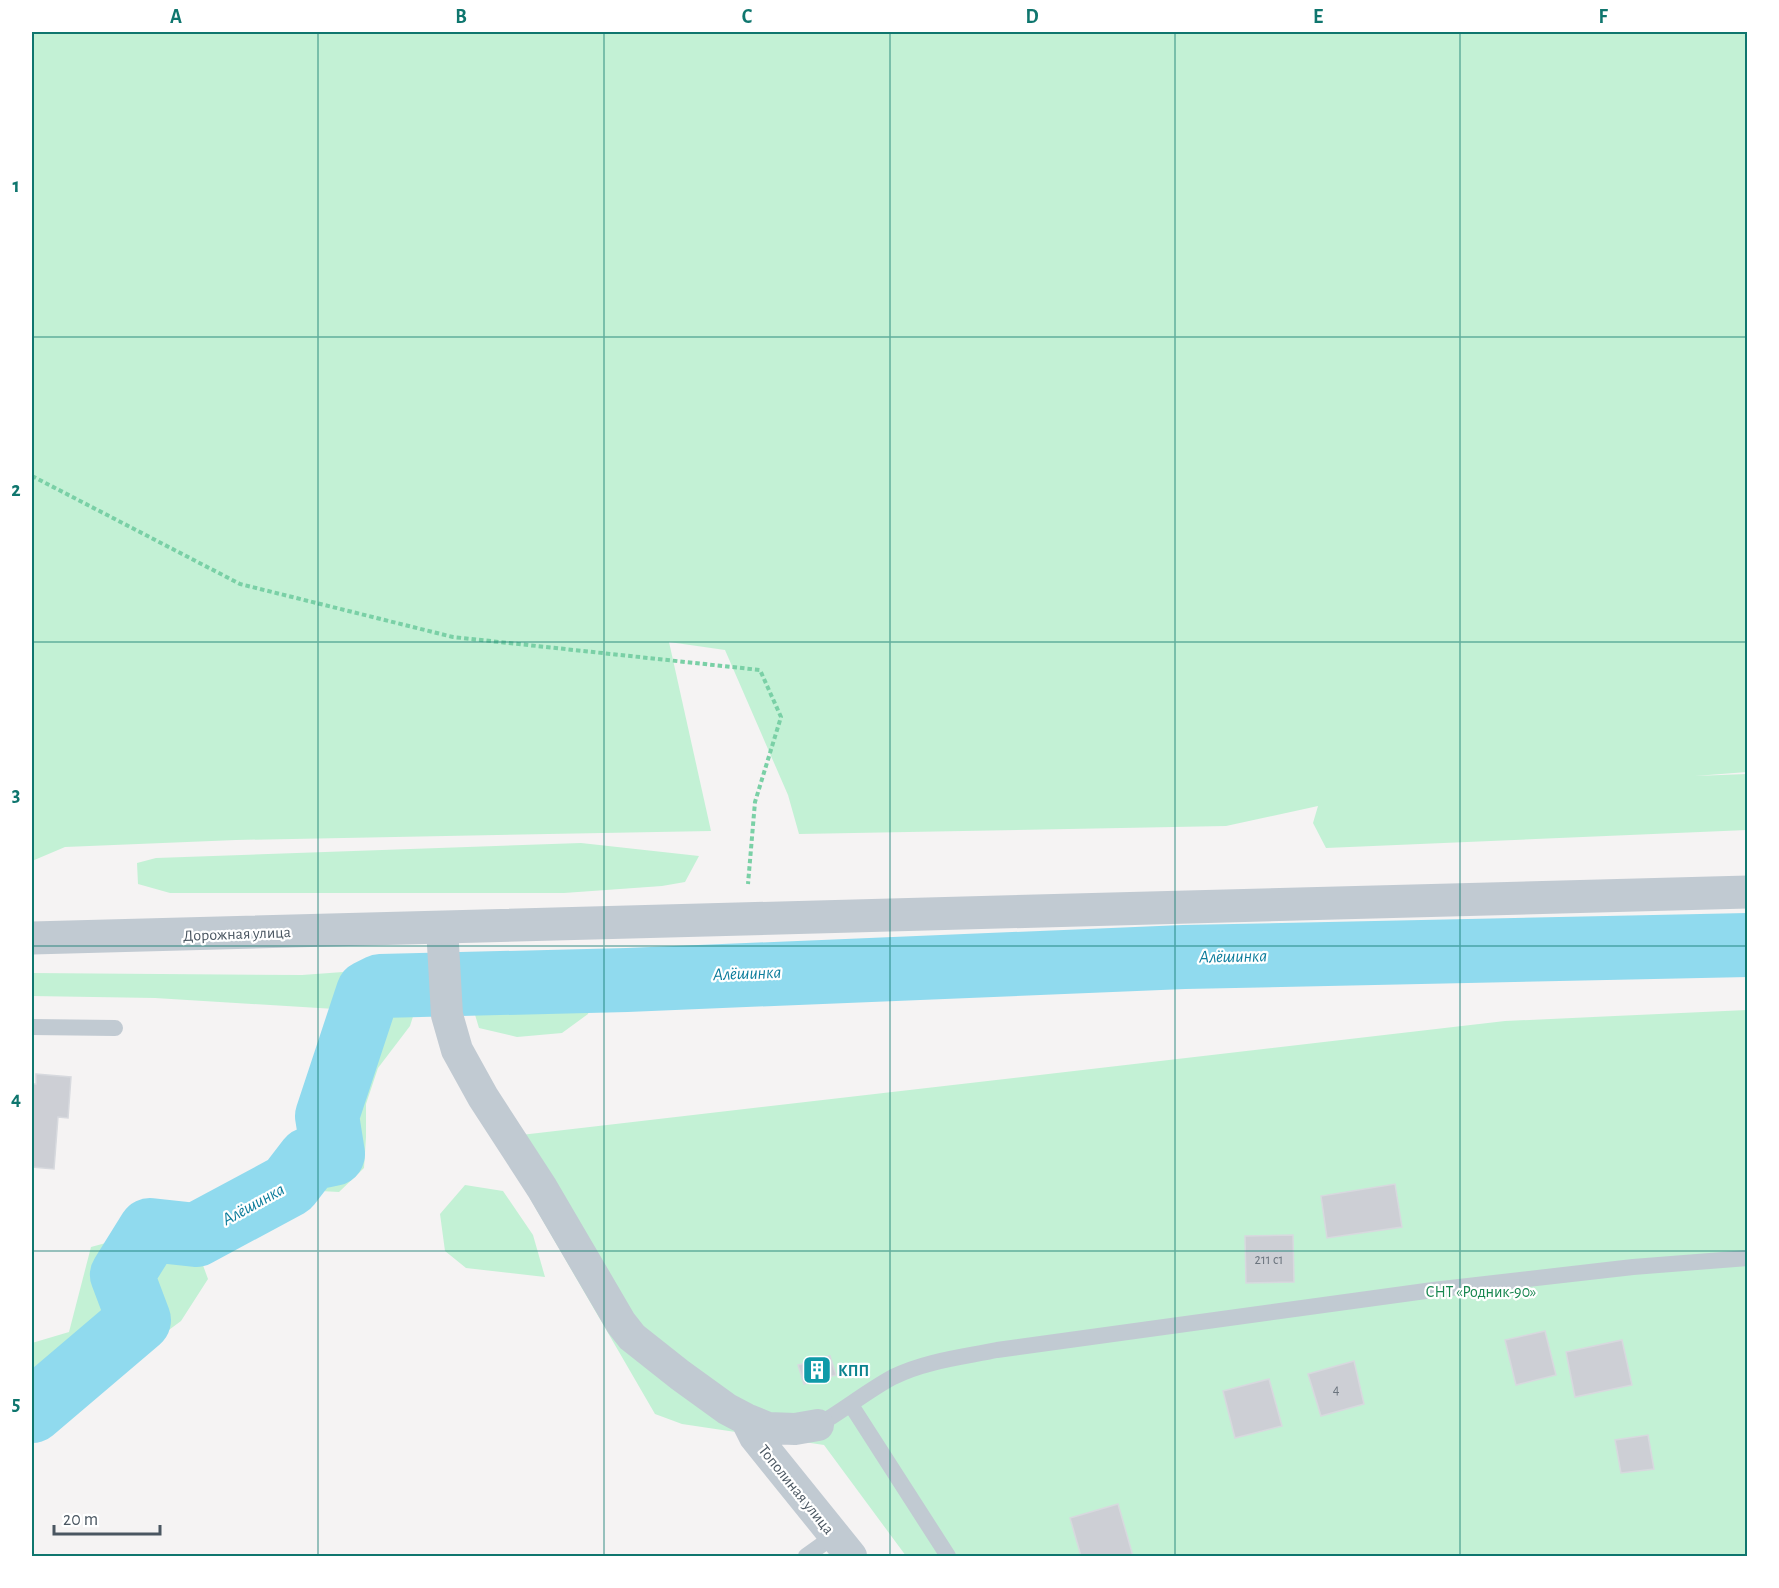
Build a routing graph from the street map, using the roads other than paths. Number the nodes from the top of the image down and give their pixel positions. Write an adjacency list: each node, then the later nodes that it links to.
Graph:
1 (1748, 892): 2 (street, Дорожная улица)
2 (442, 927): 3 (street, Дорожная улица); 8 (street)
3 (32, 938)
4 (32, 1027): 5 (lane)
5 (115, 1028)
6 (1748, 1258): 7 (lane)
7 (850, 1405): 9 (lane); 12 (lane)
8 (746, 1419): 9 (street); 10 (street, Тополиная улица)
9 (818, 1425)
10 (843, 1546): 11 (lane)
11 (806, 1557)
12 (948, 1557)

